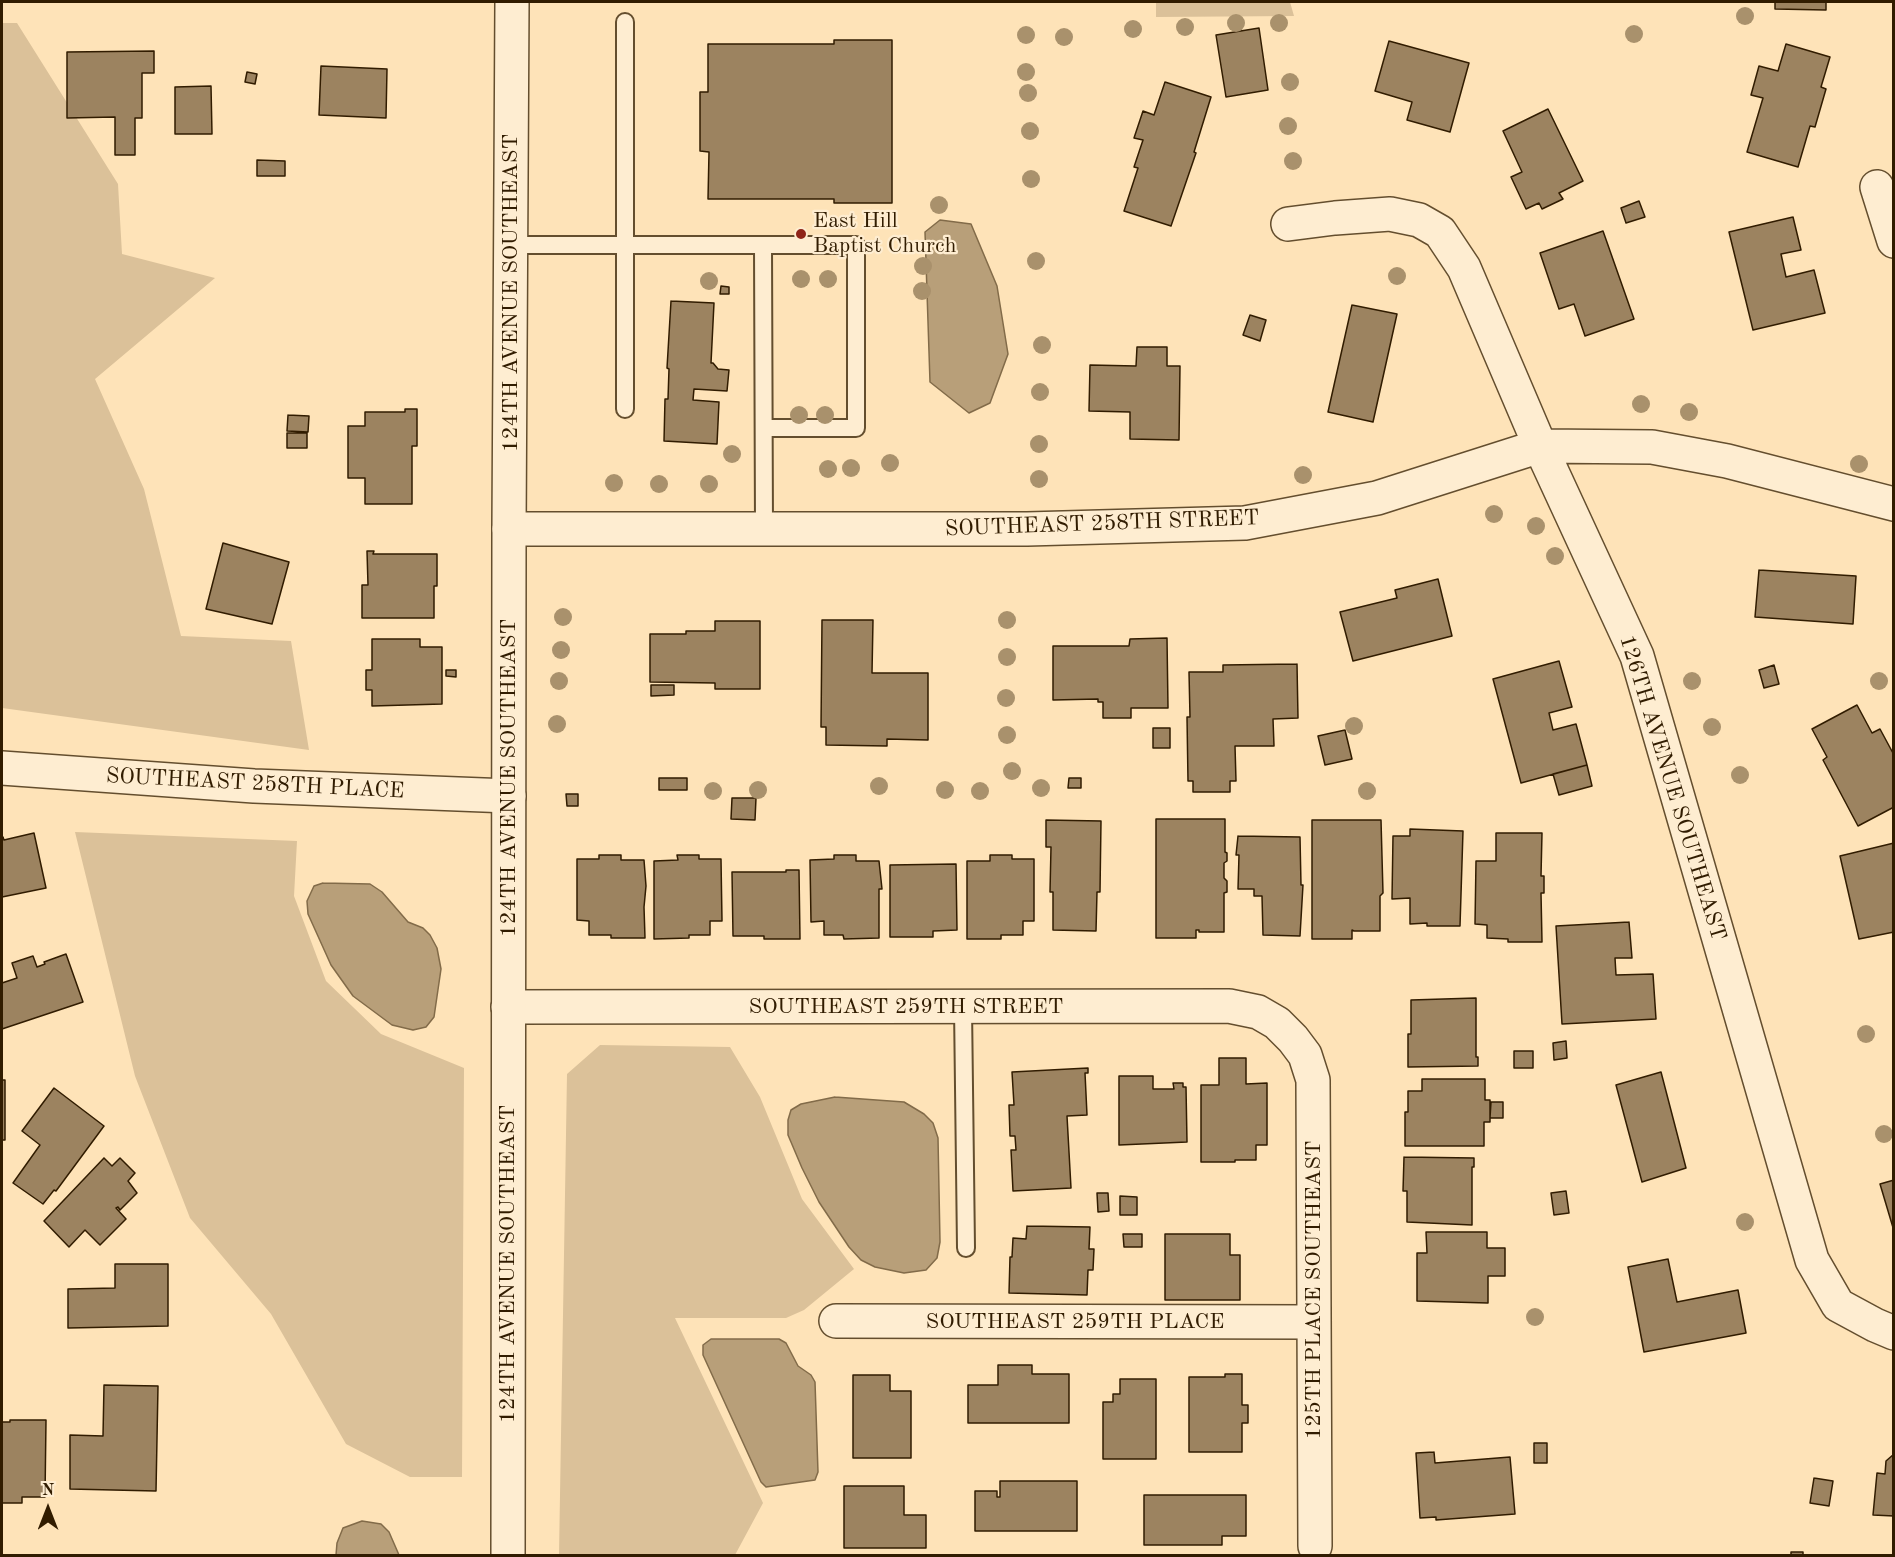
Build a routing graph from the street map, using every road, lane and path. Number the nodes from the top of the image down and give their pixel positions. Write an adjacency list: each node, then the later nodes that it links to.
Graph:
1 (512, 2): 6 (street, 124TH AVENUE SOUTHEAST)
2 (625, 22): 7 (lane)
3 (1877, 187): 5 (street)
4 (1288, 224): 11 (street, 126TH AVENUE SOUTHEAST)
5 (1893, 241)
6 (511, 245): 7 (lane); 13 (street, 124TH AVENUE SOUTHEAST)
7 (625, 245): 8 (lane); 9 (lane)
8 (764, 245): 10 (lane); 10 (lane)
9 (625, 410)
10 (764, 428): 14 (lane)
11 (1540, 447): 12 (street, SOUTHEAST 258TH STREET); 14 (street, SOUTHEAST 258TH STREET); 23 (street, 126TH AVENUE SOUTHEAST)
12 (1893, 504)
13 (509, 529): 14 (street, SOUTHEAST 258TH STREET); 16 (street, 124TH AVENUE SOUTHEAST)
14 (764, 529)
15 (2, 768): 16 (street, SOUTHEAST 258TH PLACE)
16 (509, 796): 17 (street, 124TH AVENUE SOUTHEAST)
17 (508, 1007): 18 (street, SOUTHEAST 259TH STREET); 25 (street, 124TH AVENUE SOUTHEAST)
18 (963, 1007): 19 (street, SOUTHEAST 259TH STREET); 20 (lane)
19 (1293, 1039): 22 (street, 125TH PLACE SOUTHEAST)
20 (966, 1248)
21 (836, 1321): 22 (street, SOUTHEAST 259TH PLACE)
22 (1314, 1322): 24 (street, 125TH PLACE SOUTHEAST)
23 (1893, 1333)
24 (1315, 1546)
25 (508, 1556)

